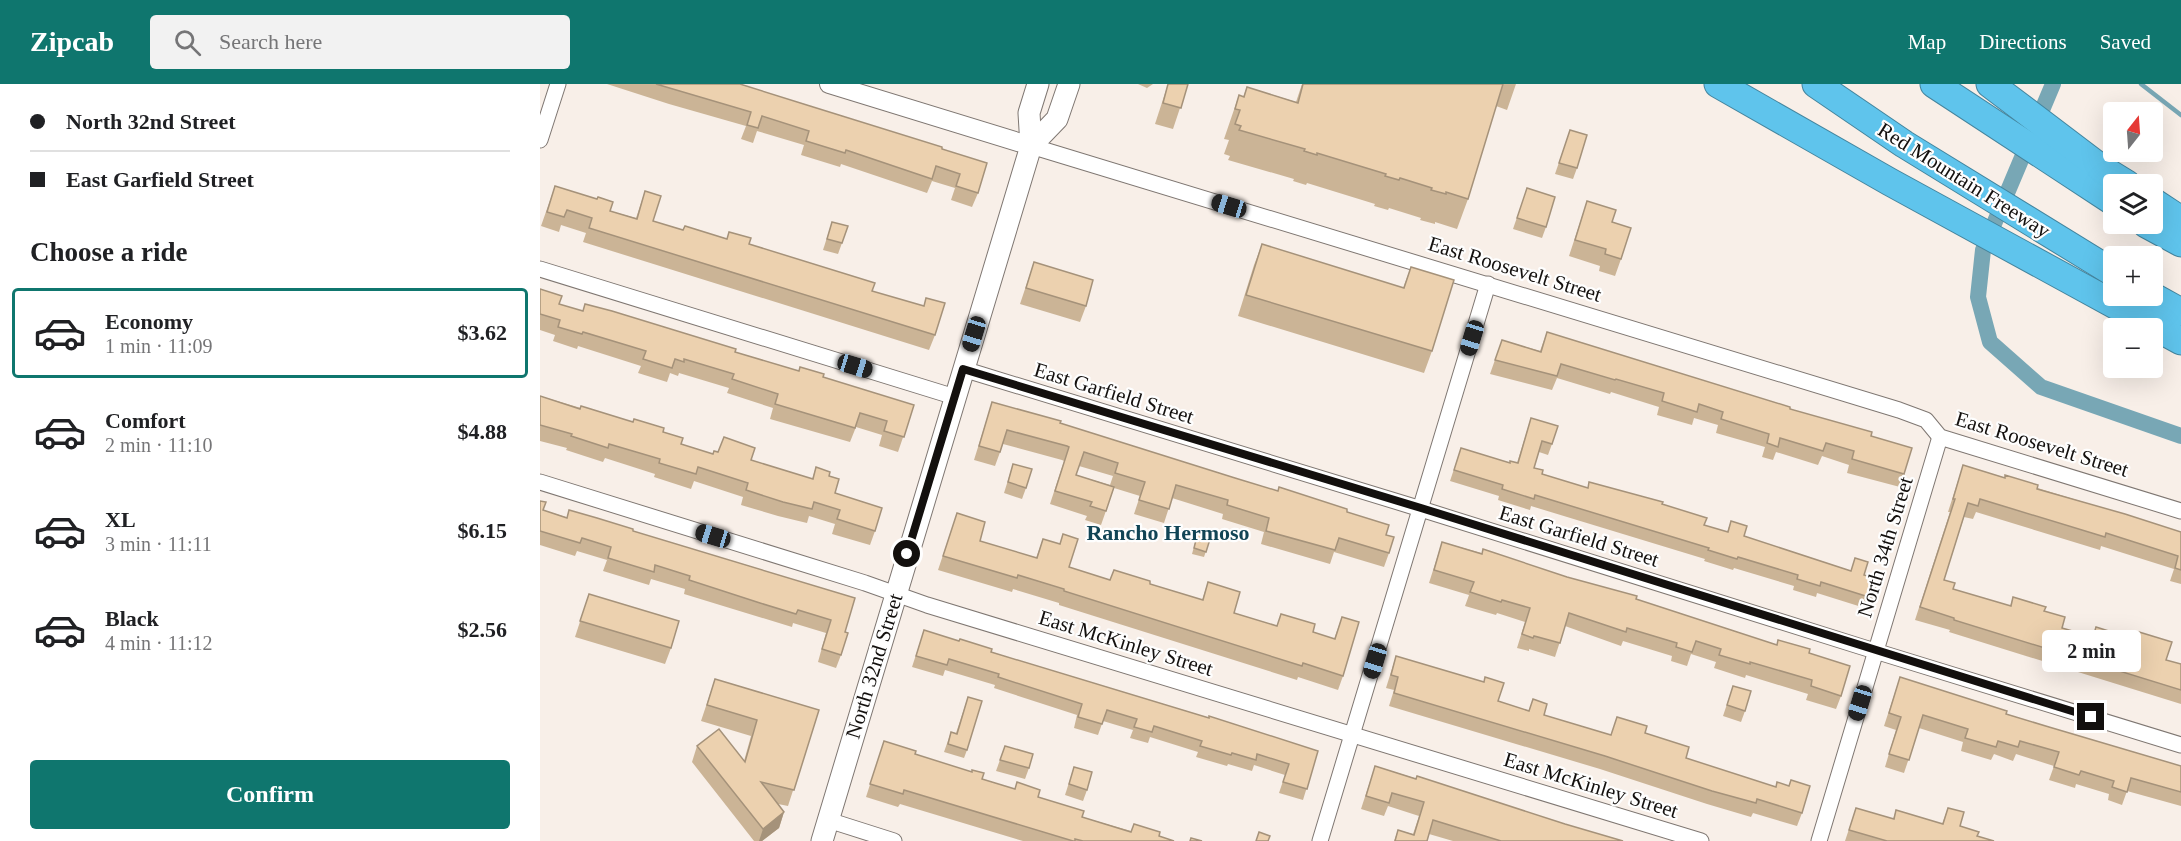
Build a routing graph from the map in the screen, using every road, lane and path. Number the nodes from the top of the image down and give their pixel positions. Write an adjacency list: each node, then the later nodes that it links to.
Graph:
1 (558, 84): 9 (street)
2 (829, 84): 10 (street, East Roosevelt Street)
3 (1038, 84): 10 (main road, North 32nd Street)
4 (1069, 84): 10 (main road, North 32nd Street)
5 (1718, 84): 21 (highway)
6 (1816, 84): 16 (highway, Red Mountain Freeway)
7 (1990, 84): 11 (highway)
8 (1936, 85): 11 (highway)
9 (540, 140)
10 (1031, 146): 18 (street, East Roosevelt Street); 22 (main road, North 32nd Street)
11 (2102, 186)
12 (2163, 208): 13 (highway)
13 (2181, 220)
14 (2163, 233): 15 (highway)
15 (2181, 243)
16 (2103, 267)
17 (540, 269): 23 (street)
18 (1488, 284): 24 (street, East Roosevelt Street); 26 (street)
19 (2163, 302): 20 (highway)
20 (2181, 312)
21 (2181, 340)
22 (963, 369): 23 (main road, North 32nd Street); 26 (street, East Garfield Street)
23 (955, 397): 28 (main road, North 32nd Street)
24 (1940, 437): 27 (street, East Roosevelt Street); 29 (street, North 34th Street)
25 (540, 482): 28 (street, East McKinley Street)
26 (1421, 508): 29 (street, East Garfield Street); 30 (street)
27 (2181, 511)
28 (895, 594): 30 (street, East McKinley Street); 32 (main road, North 32nd Street)
29 (1875, 651): 31 (street, East Garfield Street); 37 (street, North 34th Street)
30 (1352, 734): 35 (street); 36 (street, East McKinley Street)
31 (2181, 745)
32 (828, 820): 33 (main road, North 32nd Street); 34 (street)
33 (822, 841)
34 (894, 841)
35 (1320, 841)
36 (1701, 841)
37 (1819, 841)

